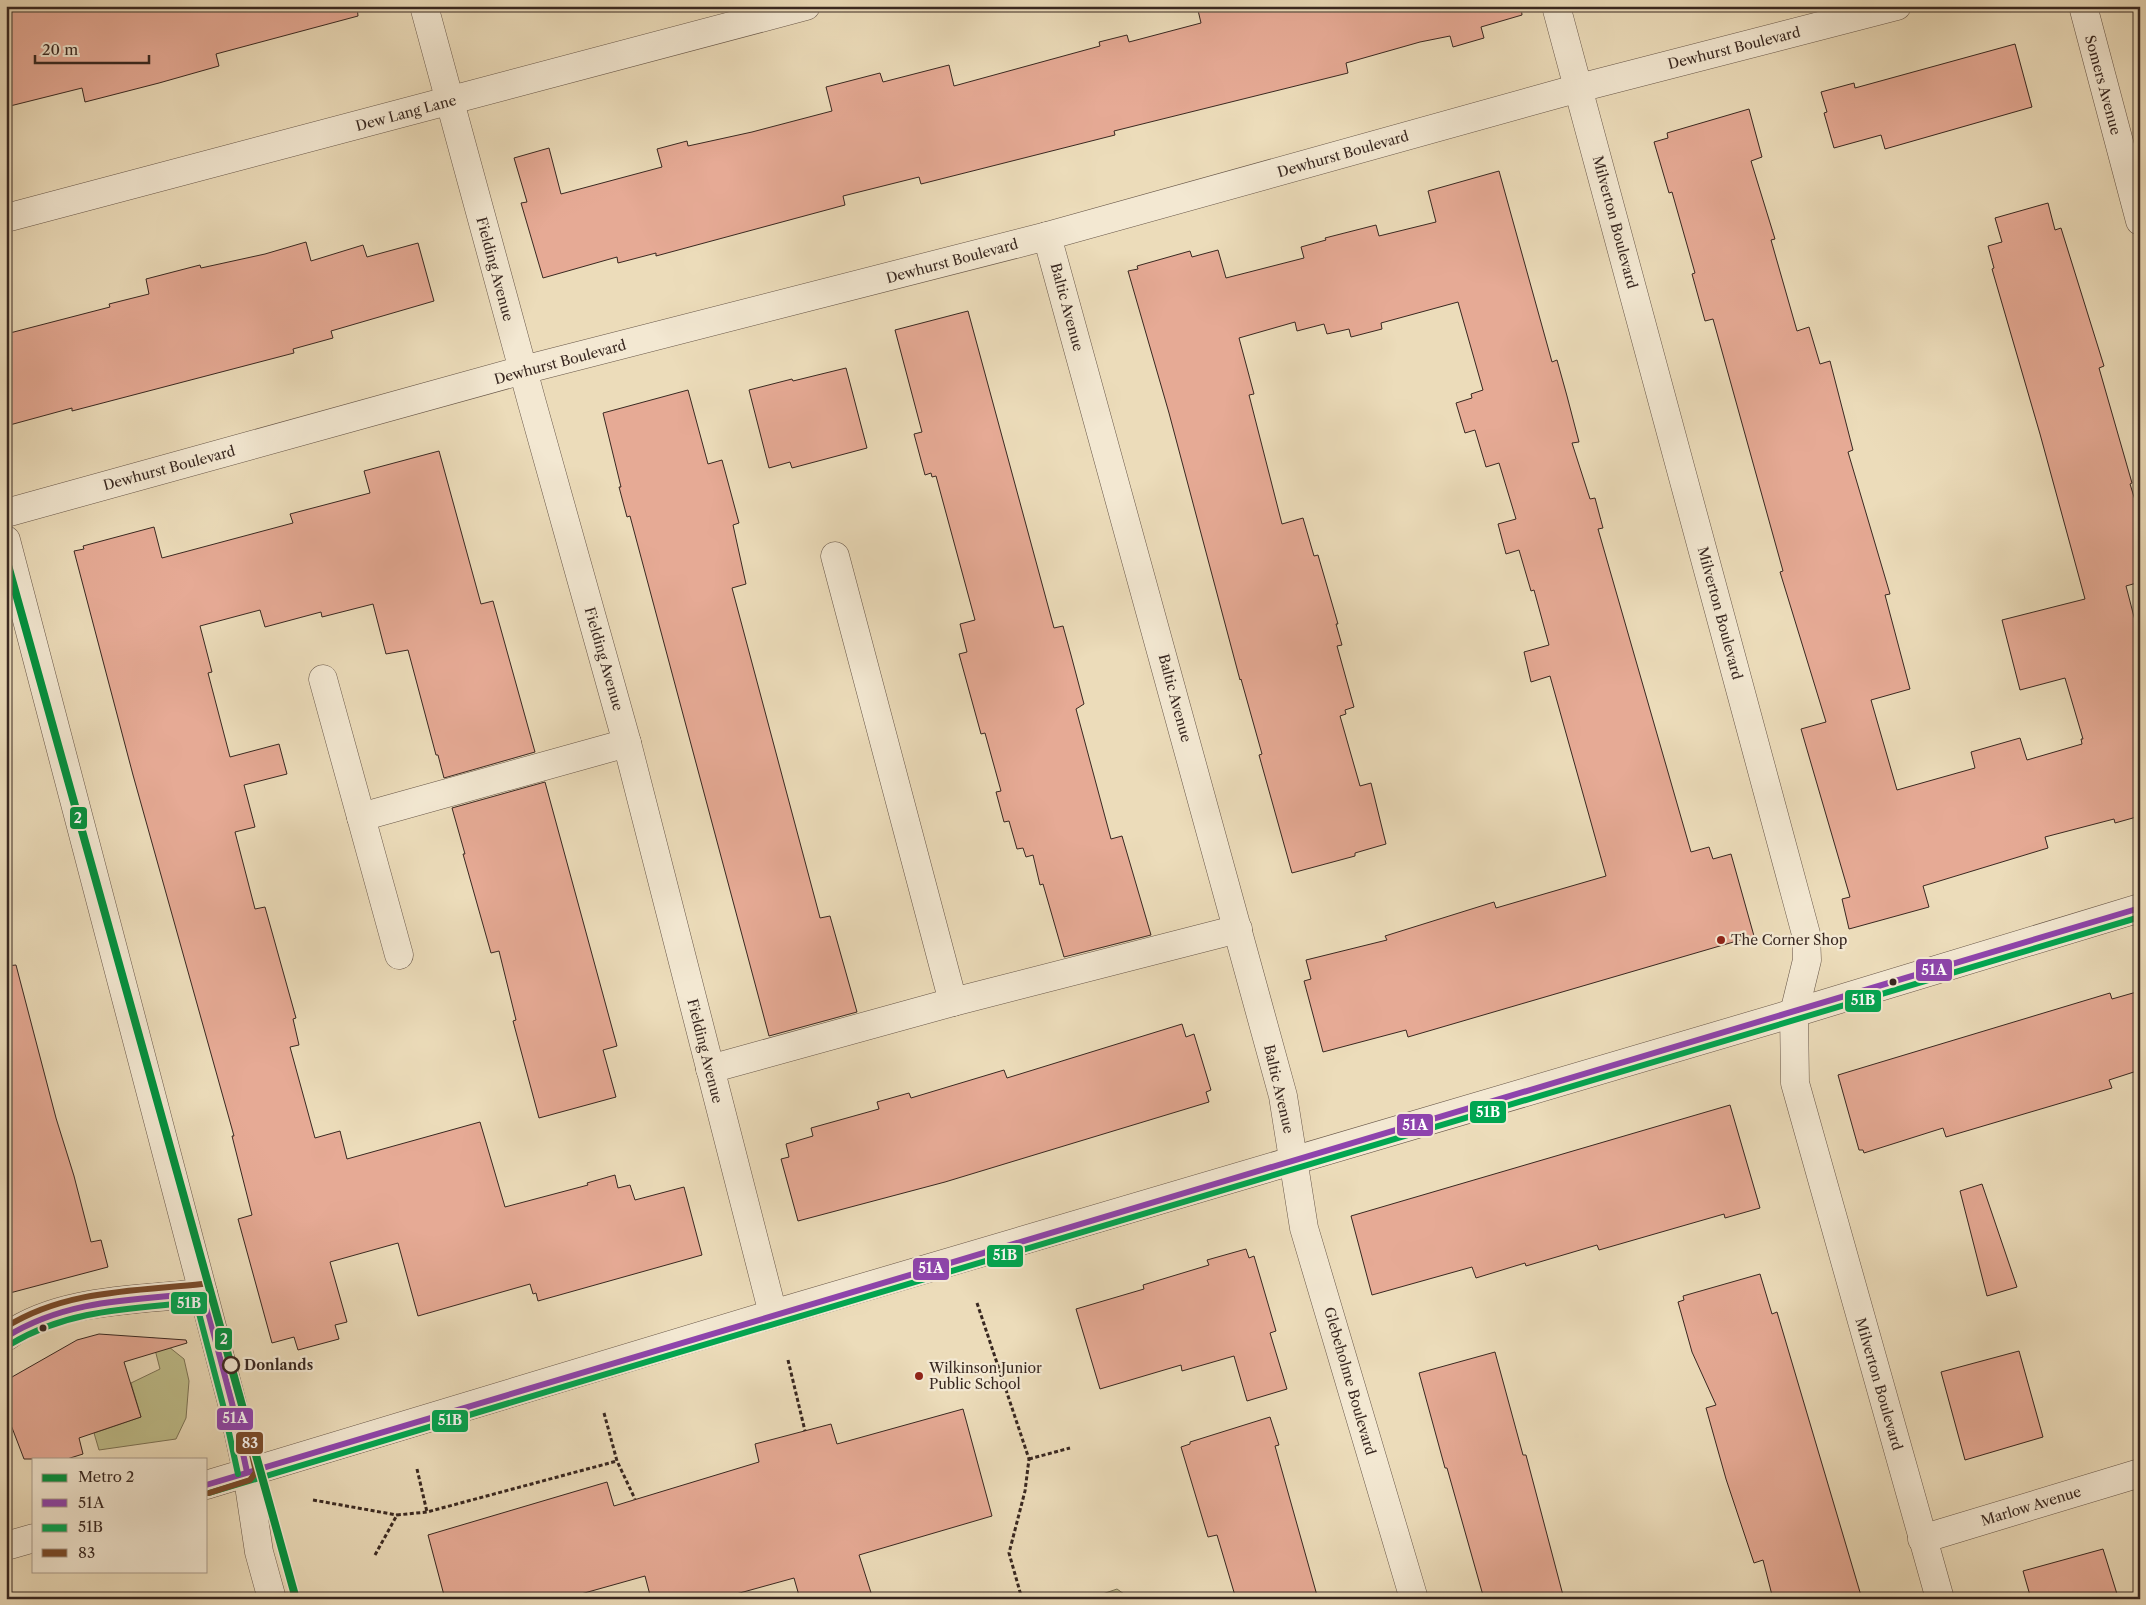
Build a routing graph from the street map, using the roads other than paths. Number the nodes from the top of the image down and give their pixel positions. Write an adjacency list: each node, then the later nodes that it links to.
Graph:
1 (424, 6): 7 (street, Fielding Avenue)
2 (806, 6): 7 (street, Dew Lang Lane)
3 (1556, 6): 6 (street, Milverton Boulevard)
4 (1897, 6): 6 (street, Dewhurst Boulevard)
5 (2083, 6): 9 (street, Somers Avenue)
6 (1579, 88): 10 (street, Dewhurst Boulevard); 22 (street, Milverton Boulevard)
7 (450, 101): 8 (street, Dew Lang Lane); 11 (street, Fielding Avenue)
8 (6, 218)
9 (2140, 221)
10 (1047, 236): 11 (street, Dewhurst Boulevard); 19 (street, Baltic Avenue)
11 (523, 370): 12 (street, Dewhurst Boulevard); 16 (street, Fielding Avenue)
12 (6, 513)
13 (6, 540): 25 (street)
14 (835, 556): 21 (street)
15 (323, 679): 17 (street)
16 (627, 743): 17 (street); 23 (street, Fielding Avenue)
17 (361, 817): 20 (street)
18 (2140, 908): 22 (street)
19 (1238, 929): 21 (street); 24 (street, Baltic Avenue)
20 (400, 955)
21 (953, 1002): 23 (street)
22 (1794, 1013): 24 (street); 31 (street, Milverton Boulevard)
23 (710, 1069): 26 (street, Fielding Avenue)
24 (1295, 1161): 26 (street); 33 (street, Glebeholme Boulevard)
25 (203, 1293): 27 (street); 28 (street)
26 (773, 1314): 28 (street)
27 (6, 1337)
28 (247, 1472): 30 (street); 32 (street)
29 (2140, 1473): 31 (street, Marlow Avenue)
30 (208, 1484)
31 (1922, 1539): 34 (street, Milverton Boulevard)
32 (272, 1599)
33 (1414, 1599)
34 (1940, 1599)

